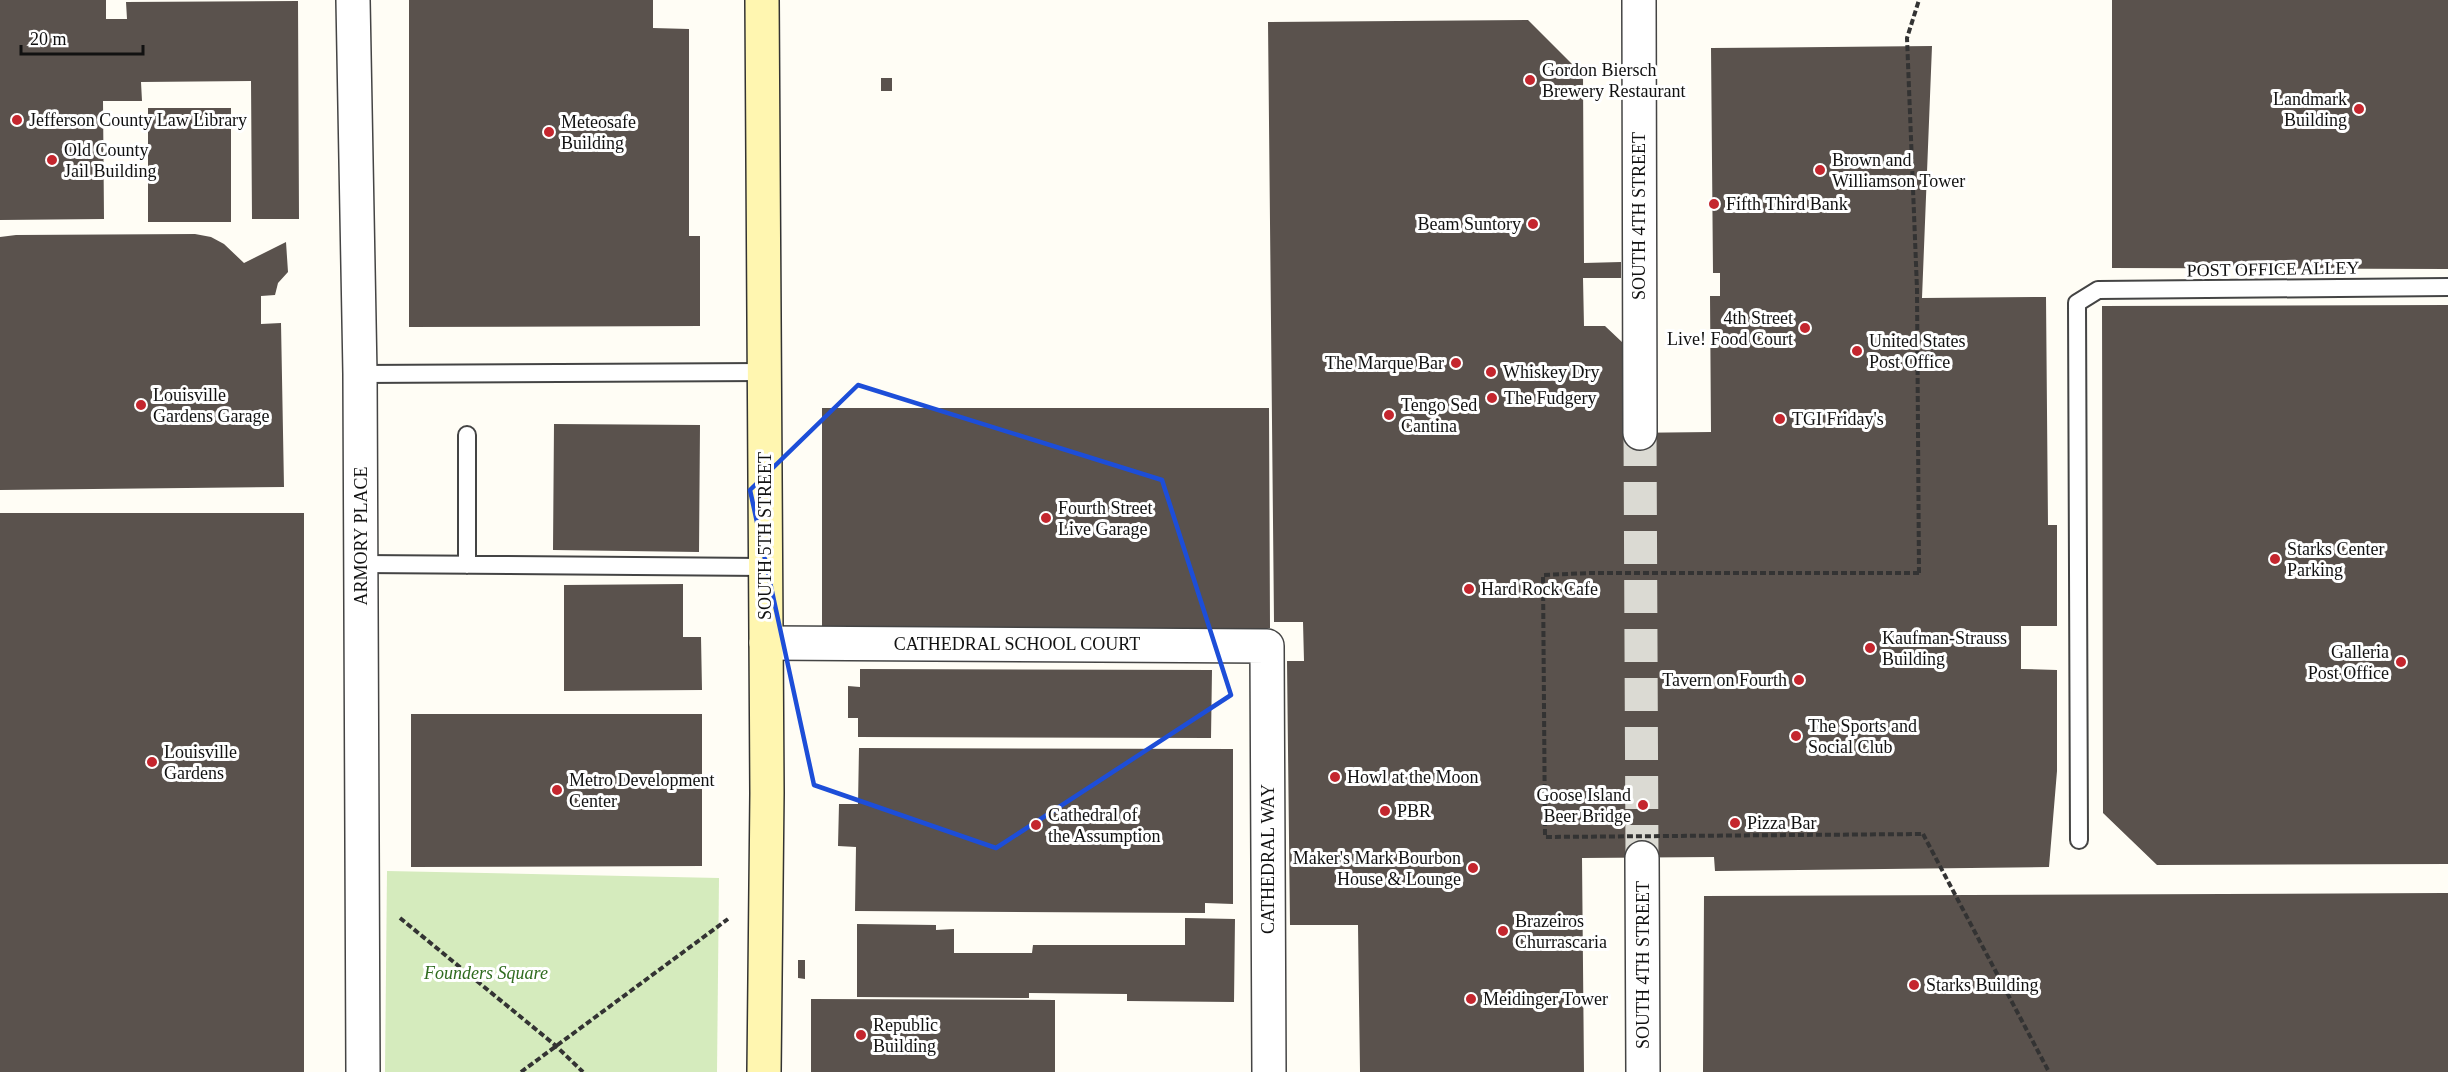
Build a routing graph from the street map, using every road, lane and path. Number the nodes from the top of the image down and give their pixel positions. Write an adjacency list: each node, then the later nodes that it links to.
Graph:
1 (353, 0): 7 (street, ARMORY PLACE)
2 (762, 0): 6 (street, SOUTH 5TH STREET)
3 (1639, 0): 8 (street, SOUTH 4TH STREET)
4 (1919, 0): 26 (path, bridge)
5 (2448, 287): 15 (lane, POST OFFICE ALLEY)
6 (765, 372): 7 (lane); 12 (street, SOUTH 5TH STREET)
7 (360, 374): 10 (street, ARMORY PLACE)
8 (1640, 433)
9 (467, 435): 11 (lane)
10 (361, 564): 11 (lane); 17 (street, ARMORY PLACE)
11 (467, 565): 12 (lane)
12 (765, 567): 13 (street, SOUTH 5TH STREET)
13 (766, 643): 14 (street, CATHEDRAL SCHOOL COURT); 18 (street, SOUTH 5TH STREET)
14 (1267, 646): 24 (street, CATHEDRAL WAY)
15 (2079, 840)
16 (1642, 858): 25 (street, SOUTH 4TH STREET)
17 (363, 888): 19 (path); 20 (street, ARMORY PLACE)
18 (766, 890): 19 (path); 23 (street, SOUTH 5TH STREET)
19 (555, 1045): 21 (path); 22 (path)
20 (363, 1072)
21 (521, 1072)
22 (583, 1072)
23 (764, 1072)
24 (1269, 1072)
25 (1643, 1072)
26 (2049, 1072)

